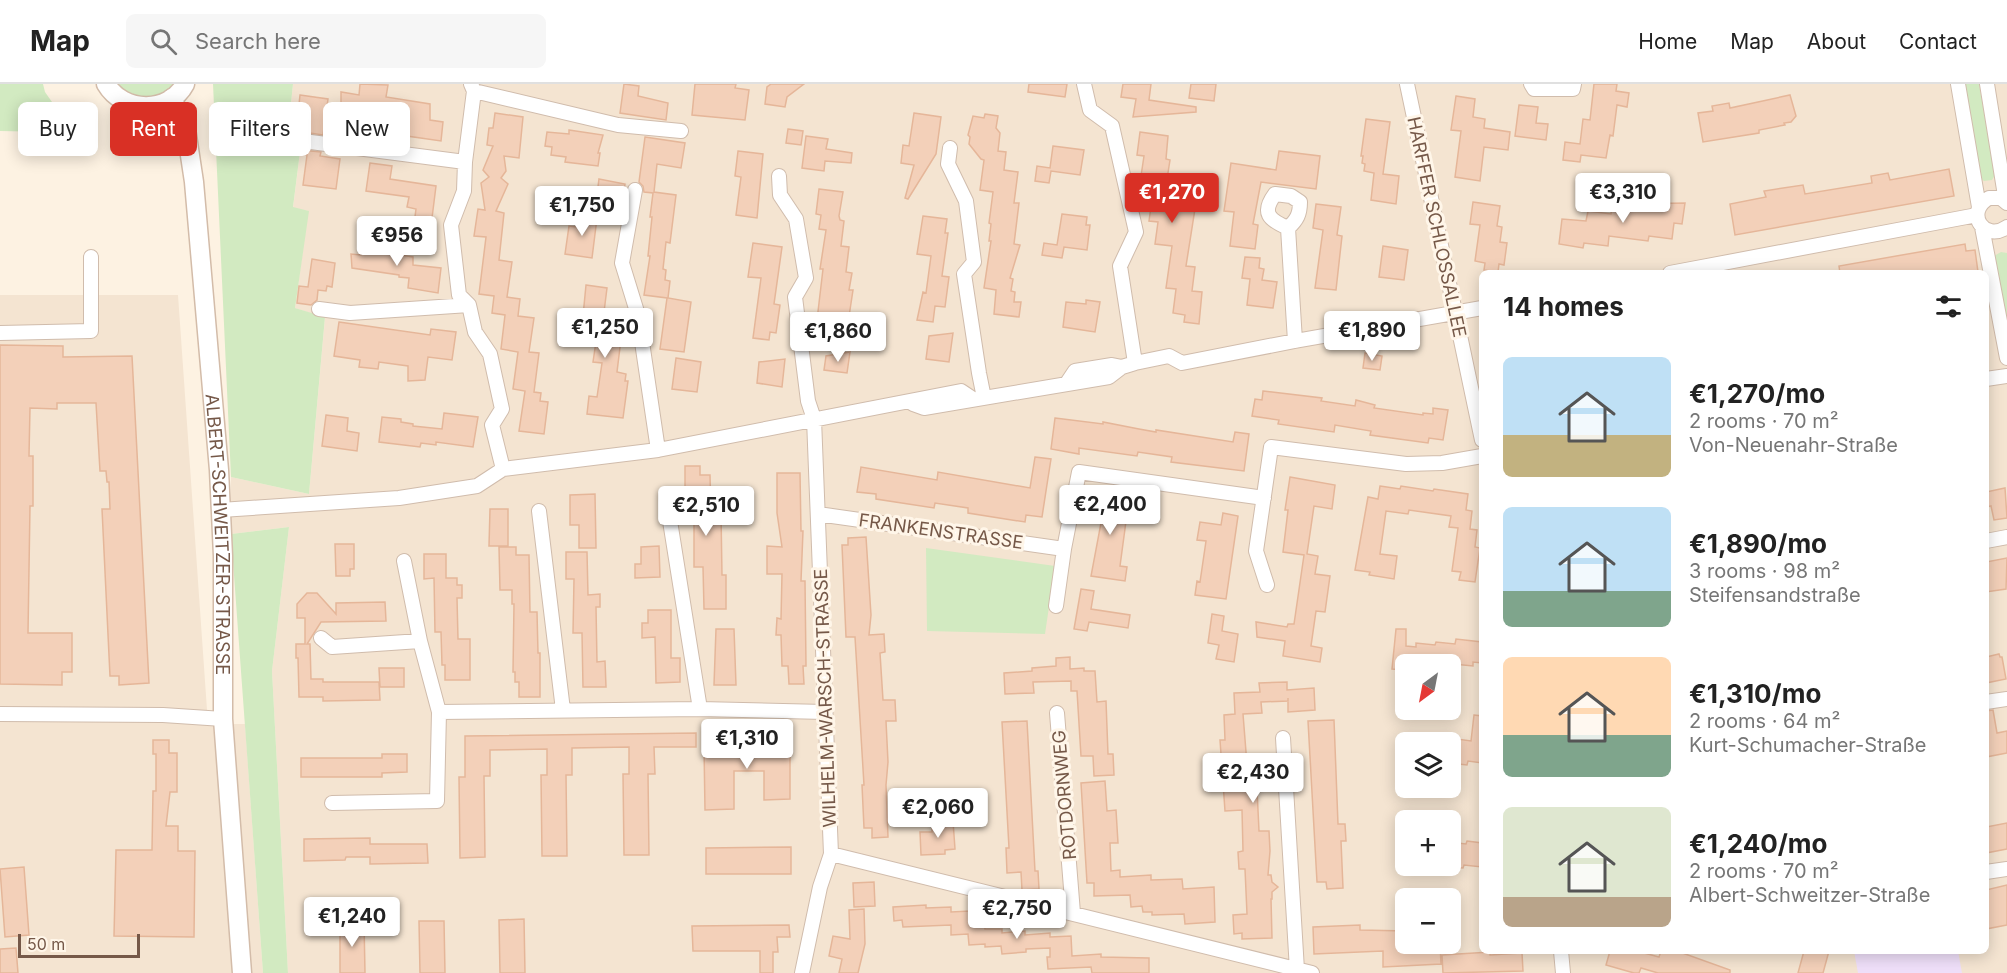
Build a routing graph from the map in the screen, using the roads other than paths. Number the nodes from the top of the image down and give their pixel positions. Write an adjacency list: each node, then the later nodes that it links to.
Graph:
1 (106, 84): 10 (street)
2 (185, 84): 10 (street)
3 (1084, 84): 30 (street)
4 (1407, 84): 26 (street, HARFFER SCHLOSSALLEE)
5 (1531, 84): 6 (street)
6 (1574, 84)
7 (1958, 84): 18 (street)
8 (1987, 84): 17 (street)
9 (472, 88): 11 (street); 14 (street)
10 (172, 99): 41 (street, ALBERT-SCHWEITZER-STRASSE)
11 (681, 131)
12 (311, 142): 14 (street)
13 (950, 148): 33 (street)
14 (465, 162): 23 (street)
15 (779, 176): 35 (street, WILHELM-WARSCH-STRASSE)
16 (635, 190): 36 (street)
17 (2007, 202): 18 (street)
18 (1979, 216): 19 (street); 22 (street); 29 (street)
19 (2007, 227)
20 (1288, 228): 28 (street)
21 (91, 257): 27 (street)
22 (1686, 270)
23 (469, 305): 24 (street); 38 (street)
24 (319, 309)
25 (1479, 309): 26 (street)
26 (1456, 313): 28 (street); 34 (street, HARFFER SCHLOSSALLEE)
27 (0, 333)
28 (1295, 341): 30 (street)
29 (2007, 358)
30 (1128, 365): 33 (street)
31 (2007, 376): 32 (street)
32 (1989, 379)
33 (979, 399): 35 (street)
34 (1479, 417)
35 (814, 419): 36 (street); 43 (street, WILHELM-WARSCH-STRASSE)
36 (658, 450): 38 (street)
37 (1479, 457): 40 (street)
38 (503, 469): 41 (street)
39 (666, 496): 54 (street)
40 (1264, 498): 46 (street); 48 (street)
41 (221, 510): 60 (street, ALBERT-SCHWEITZER-STRASSE)
42 (539, 511): 55 (street)
43 (818, 514): 46 (street, FRANKENSTRASSE); 57 (street, WILHELM-WARSCH-STRASSE)
44 (2007, 537): 45 (street)
45 (1989, 540)
46 (1064, 549): 49 (street)
47 (405, 561): 51 (street)
48 (1267, 585)
49 (1056, 606)
50 (321, 638): 51 (street)
51 (420, 641): 56 (street)
52 (2007, 699): 53 (street)
53 (1989, 702)
54 (700, 709): 55 (street); 57 (street)
55 (563, 710): 56 (street)
56 (439, 712): 62 (street)
57 (825, 712): 63 (street, WILHELM-WARSCH-STRASSE)
58 (1057, 713): 66 (street, ROTDORNWEG)
59 (0, 714): 60 (street)
60 (223, 718): 69 (street, ALBERT-SCHWEITZER-STRASSE)
61 (1282, 738): 68 (street)
62 (332, 803)
63 (831, 854): 66 (street); 70 (street, WILHELM-WARSCH-STRASSE)
64 (2007, 868): 65 (street)
65 (1989, 871)
66 (1073, 913): 68 (street)
67 (1561, 954): 72 (street)
68 (1297, 970): 71 (street)
69 (242, 973)
70 (802, 973)
71 (1312, 973)
72 (1563, 973)

